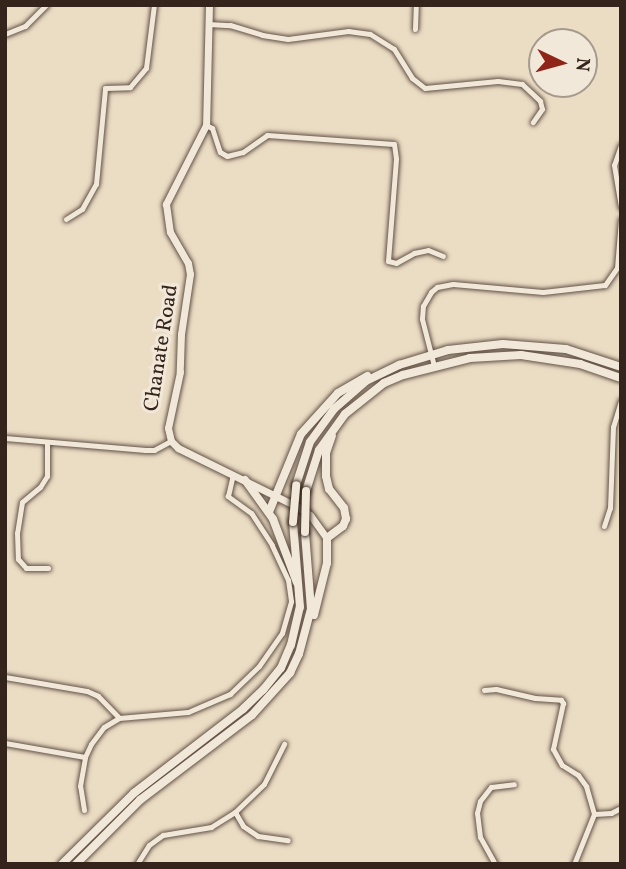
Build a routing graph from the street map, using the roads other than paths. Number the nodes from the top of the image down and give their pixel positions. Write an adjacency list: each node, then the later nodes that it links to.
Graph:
1 (46, 5): 7 (street)
2 (154, 5): 12 (street)
3 (209, 5): 5 (street, Chanate Road)
4 (416, 5): 6 (street)
5 (208, 24): 8 (street); 9 (street, Chanate Road)
6 (415, 29)
7 (5, 34)
8 (533, 122)
9 (206, 125): 14 (street); 23 (street, Chanate Road)
10 (621, 145): 11 (street)
11 (621, 207)
12 (66, 219)
13 (621, 219): 15 (street)
14 (443, 256)
15 (431, 354): 16 (street); 17 (main road); 18 (main road)
16 (434, 366): 19 (main road); 21 (main road)
17 (621, 367)
18 (381, 372): 27 (main road); 32 (main road, bridge)
19 (621, 378)
20 (621, 400): 29 (street)
21 (345, 414): 30 (main road); 33 (main road, bridge)
22 (5, 438): 24 (street)
23 (172, 441): 24 (street); 25 (street, Chanate Road)
24 (47, 442): 31 (street)
25 (233, 475): 26 (street, Chanate Road); 36 (street)
26 (245, 480): 27 (street, Chanate Road); 28 (main road)
27 (276, 496): 28 (main road); 30 (street, Chanate Road)
28 (269, 512): 32 (main road)
29 (604, 526)
30 (327, 538): 33 (main road)
31 (48, 568)
32 (300, 607): 46 (main road)
33 (303, 644): 47 (main road)
34 (5, 677): 36 (street)
35 (484, 690): 44 (street)
36 (119, 718): 39 (street)
37 (5, 743): 39 (street)
38 (284, 744): 43 (street)
39 (85, 757): 42 (street)
40 (514, 784): 49 (street)
41 (621, 808): 44 (street)
42 (84, 810)
43 (235, 812): 45 (street); 48 (street)
44 (594, 814): 50 (street)
45 (288, 840)
46 (62, 864)
47 (76, 864)
48 (137, 864)
49 (495, 864)
50 (575, 864)

